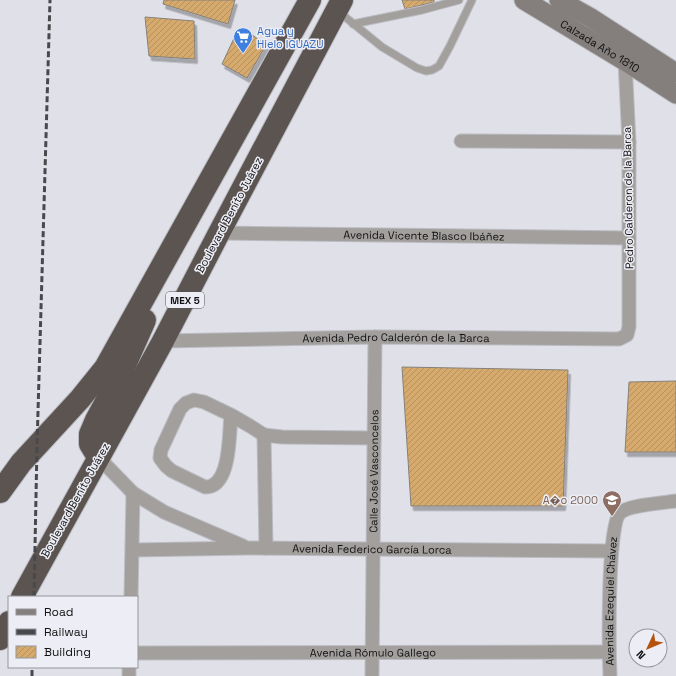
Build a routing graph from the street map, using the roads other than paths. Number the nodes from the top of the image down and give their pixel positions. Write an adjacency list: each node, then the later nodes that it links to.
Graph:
1 (310, 0): 14 (highway, MEX 5)
2 (459, 0): 6 (lane)
3 (472, 0): 6 (lane)
4 (524, 0): 7 (street, Calzada Año 1810)
5 (559, 0): 8 (street, Calzada Año 1810)
6 (344, 11): 12 (highway, Boulevard Benito Juárez / MEX 5)
7 (625, 61): 9 (street, Calzada Año 1810); 11 (street, Pedro Calderon de la Barca)
8 (676, 73)
9 (676, 94)
10 (461, 141): 11 (street)
11 (629, 142): 13 (street, Pedro Calderon de la Barca)
12 (219, 233): 13 (street, Avenida Vicente Blasco Ibáñez); 17 (highway, Boulevard Benito Juárez / MEX 5)
13 (629, 238): 15 (street, Pedro Calderon de la Barca)
14 (168, 255): 21 (highway); 22 (highway, MEX 5)
15 (627, 335): 16 (street, Avenida Pedro Calderón de la Barca)
16 (375, 337): 17 (street, Avenida Pedro Calderón de la Barca); 20 (street, Calle José Vasconcelos)
17 (163, 341): 21 (highway, Boulevard Benito Juárez / MEX 5)
18 (231, 415): 18 (street); 19 (street)
19 (264, 435): 20 (street); 27 (street)
20 (374, 438): 28 (street, Calle José Vasconcelos)
21 (98, 457): 24 (street); 31 (highway, Boulevard Benito Juárez / MEX 5)
22 (10, 463): 23 (highway, MEX 5)
23 (0, 492)
24 (133, 493): 26 (street); 29 (street)
25 (676, 501): 30 (street, Avenida Ezequiel Chávez)
26 (248, 548): 27 (street, Avenida Federico García Lorca); 29 (street, Avenida Federico García Lorca)
27 (266, 548): 28 (street, Avenida Federico García Lorca)
28 (373, 549): 30 (street, Avenida Federico García Lorca); 35 (street, Calle José Vasconcelos)
29 (133, 550): 32 (street)
30 (611, 551): 36 (street, Avenida Ezequiel Chávez)
31 (23, 596)
32 (131, 596)
33 (8, 624): 34 (highway)
34 (0, 639)
35 (372, 652): 36 (street, Avenida Rómulo Gallego); 37 (street, Avenida Rómulo Gallego); 38 (street, Calle José Vasconcelos)
36 (610, 652): 39 (street, Avenida Ezequiel Chávez)
37 (138, 653)
38 (372, 676)
39 (610, 676)

